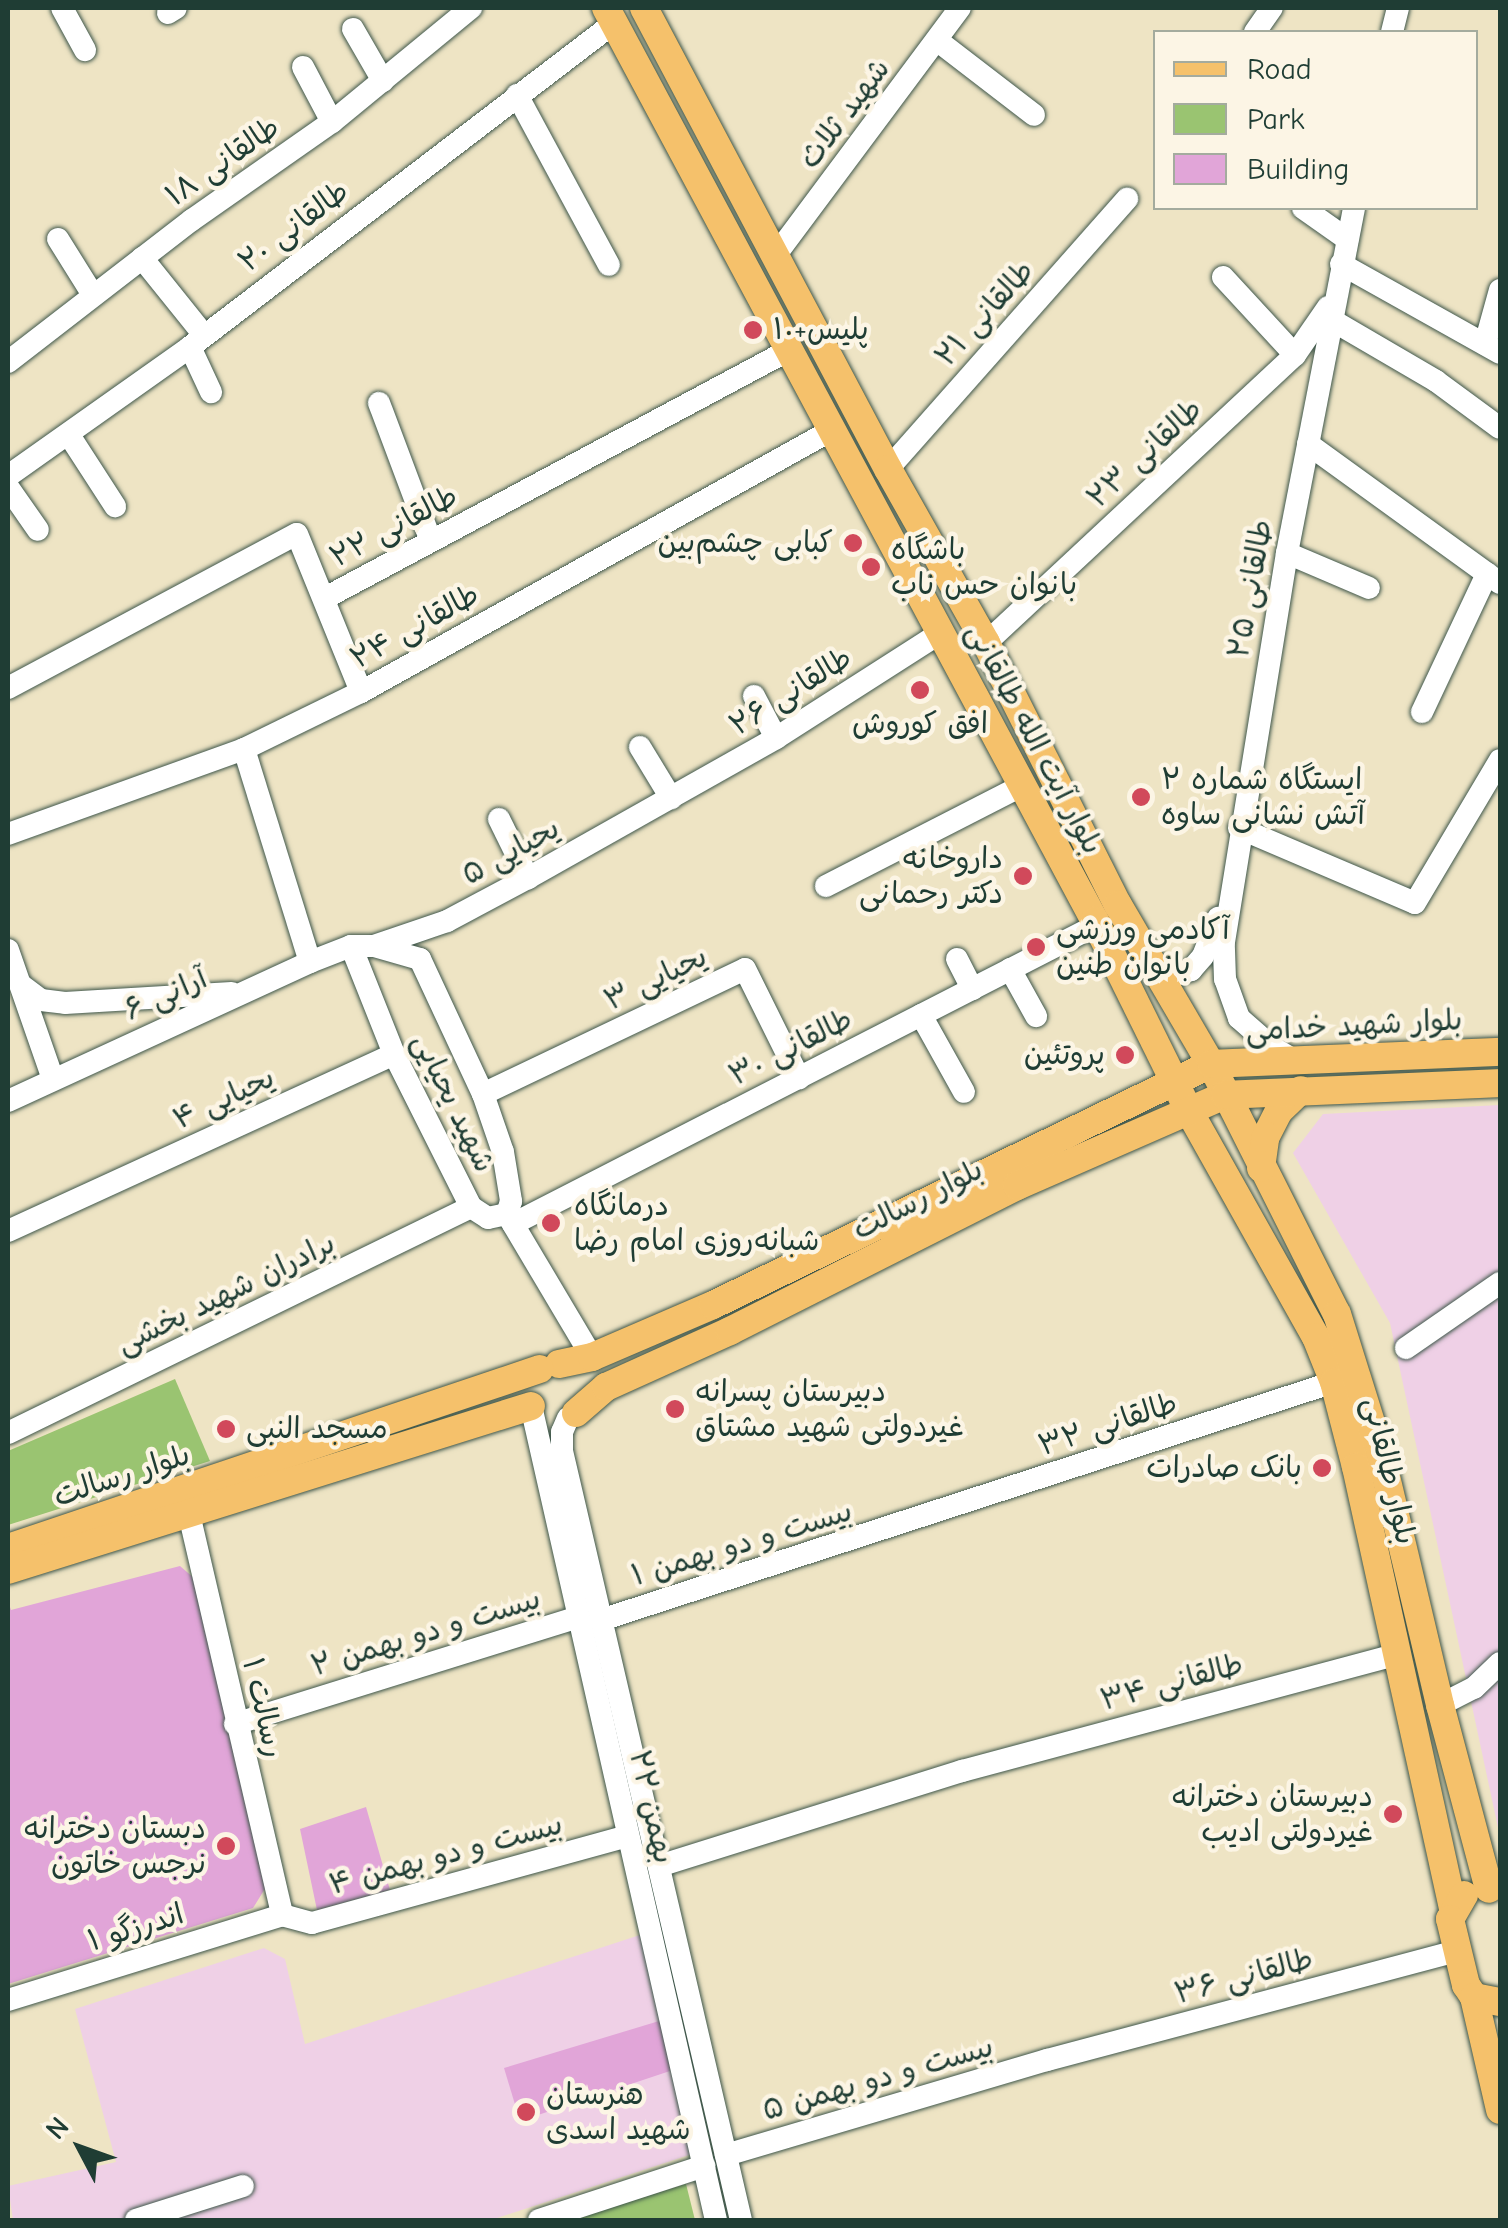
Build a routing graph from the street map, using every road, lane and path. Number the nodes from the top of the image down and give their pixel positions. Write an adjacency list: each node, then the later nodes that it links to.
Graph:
1 (62, 8): 10 (street)
2 (471, 8): 12 (street, طالقانی ۱۸)
3 (644, 8): 21 (main road, بلوار آیت الله طالقانی)
4 (960, 8): 9 (street, شهید ثلاث)
5 (1271, 8): 8 (street)
6 (610, 15): 13 (street, طالقانی ۲۰); 25 (main road, بلوار آیت الله طالقانی)
7 (353, 29): 12 (street)
8 (1256, 30)
9 (938, 42): 14 (street); 21 (street, شهید ثلاث)
10 (85, 50)
11 (303, 67): 15 (street)
12 (382, 80): 15 (street, طالقانی ۱۸)
13 (517, 95): 24 (street); 30 (street, طالقانی ۲۰)
14 (1034, 115)
15 (332, 122): 22 (street, طالقانی ۱۸)
16 (1127, 200): 41 (street, طالقانی ۲۱)
17 (1306, 210): 19 (street)
18 (1354, 210): 19 (street, طالقانی ۲۵)
19 (1347, 239): 23 (street, طالقانی ۲۵)
20 (58, 240): 28 (street)
21 (775, 256): 25 (main road); 41 (main road, بلوار آیت الله طالقانی)
22 (142, 258): 28 (street, طالقانی ۱۸); 30 (street)
23 (1341, 264): 29 (street, طالقانی ۲۵); 31 (street)
24 (609, 266)
25 (749, 272): 32 (main road, بلوار آیت الله طالقانی)
26 (1223, 277): 33 (street)
27 (1500, 290): 31 (street)
28 (93, 294): 34 (street, طالقانی ۱۸)
29 (1332, 309): 33 (street, طالقانی ۲۳); 37 (street); 40 (street, طالقانی ۲۵)
30 (196, 340): 35 (street); 39 (street, طالقانی ۲۰)
31 (1493, 349)
32 (789, 350): 38 (main road, بلوار آیت الله طالقانی); 46 (street, طالقانی ۲۲)
33 (1295, 355): 52 (street, طالقانی ۲۳)
34 (8, 362)
35 (211, 392)
36 (379, 403): 46 (street)
37 (1500, 428)
38 (832, 430): 51 (main road, بلوار آیت الله طالقانی); 54 (street, طالقانی ۲۴)
39 (68, 435): 42 (street, طالقانی ۲۰); 44 (street)
40 (1308, 444): 47 (street, طالقانی ۲۵); 48 (street)
41 (888, 469): 52 (main road, بلوار آیت الله طالقانی)
42 (8, 476)
43 (8, 487): 45 (street)
44 (115, 506)
45 (38, 530)
46 (431, 541): 50 (street, طالقانی ۲۲)
47 (1287, 553): 49 (street); 64 (street, طالقانی ۲۵)
48 (1494, 578): 56 (street)
49 (1369, 588)
50 (324, 598): 53 (street, طالقانی ۲۲); 54 (street)
51 (940, 633): 57 (street, طالقانی ۲۶); 61 (main road, بلوار آیت الله طالقانی)
52 (986, 643): 66 (main road, بلوار آیت الله طالقانی)
53 (8, 688)
54 (362, 692): 59 (street, طالقانی ۲۴)
55 (754, 696): 57 (street)
56 (1422, 712)
57 (776, 738): 62 (street, طالقانی ۲۶)
58 (640, 747): 62 (street)
59 (244, 749): 65 (street, طالقانی ۲۴); 76 (street)
60 (1500, 760): 64 (street)
61 (1023, 785): 66 (main road, بلوار آیت الله طالقانی); 68 (street)
62 (671, 798): 67 (street, یحیایی ۵)
63 (499, 819): 67 (street)
64 (1239, 828): 69 (street, طالقانی ۲۵)
65 (8, 834)
66 (1072, 848): 71 (main road, بلوار آیت الله طالقانی); 77 (main road, بلوار آیت الله طالقانی)
67 (528, 878): 70 (street, یحیایی ۵)
68 (826, 886)
69 (1229, 891): 77 (street); 86 (street)
70 (447, 921): 72 (street, یحیایی ۵); 74 (street)
71 (1097, 925): 78 (street, طالقانی ۳۰); 90 (main road, بلوار آیت الله طالقانی)
72 (362, 946): 74 (street); 76 (street, آرانی ۶); 85 (street, شهید یحیایی)
73 (8, 950): 79 (street)
74 (420, 959): 94 (street)
75 (957, 959): 80 (street)
76 (310, 962): 81 (street, آرانی ۶)
77 (1158, 967): 87 (main road, بلوار آیت الله طالقانی)
78 (1010, 969): 80 (street, طالقانی ۳۰); 83 (street)
79 (20, 985): 81 (street); 89 (street)
80 (972, 989): 82 (street, طالقانی ۳۰)
81 (245, 992): 89 (street, آرانی ۶)
82 (922, 1015): 88 (street, طالقانی ۳۰); 93 (street)
83 (1036, 1016)
84 (1500, 1052): 86 (main road, بلوار شهید خدامی)
85 (394, 1054): 99 (street, شهید یحیایی); 101 (street, یحیایی ۴)
86 (1296, 1062): 87 (main road, بلوار شهید خدامی)
87 (1210, 1064): 90 (main road, بلوار رسالت); 95 (main road, بلوار طالقانی)
88 (799, 1078): 94 (street, یحیایی ۳); 100 (street, طالقانی ۳۰)
89 (53, 1079): 96 (street, آرانی ۶)
90 (1174, 1081): 97 (main road, بلوار طالقانی); 104 (main road, بلوار رسالت)
91 (1500, 1082): 92 (main road, بلوار شهید خدامی)
92 (1301, 1090): 95 (main road, بلوار شهید خدامی); 98 (main road)
93 (964, 1092)
94 (483, 1094): 100 (street)
95 (1225, 1095): 97 (main road, بلوار رسالت); 98 (main road, بلوار طالقانی)
96 (8, 1100)
97 (1189, 1112): 106 (main road, بلوار طالقانی); 108 (main road, بلوار رسالت)
98 (1260, 1168): 117 (main road, بلوار طالقانی)
99 (471, 1208): 100 (street, شهید یحیایی); 109 (street, برادران شهید بخشی)
100 (510, 1219): 104 (street)
101 (8, 1232)
102 (1500, 1283): 103 (street)
103 (1406, 1348)
104 (592, 1357): 105 (main road, بلوار رسالت)
105 (550, 1366): 107 (main road); 108 (main road); 112 (main road, بلوار رسالت)
106 (1334, 1382): 111 (street, طالقانی ۳۲); 115 (main road, بلوار طالقانی)
107 (531, 1406): 108 (main road); 110 (main road, بلوار رسالت); 114 (street, ۲۲ بهمن)
108 (572, 1415): 114 (street, ۲۲ بهمن)
109 (8, 1433)
110 (188, 1514): 113 (main road, بلوار رسالت); 118 (street, رسالت ۱)
111 (901, 1525): 114 (street, بیست و دو بهمن ۱)
112 (8, 1548)
113 (8, 1570)
114 (589, 1618): 118 (street, بیست و دو بهمن ۲); 119 (street, ۲۲ بهمن); 120 (street, ۲۲ بهمن)
115 (1398, 1654): 120 (street, طالقانی ۳۴); 122 (main road, بلوار طالقانی)
116 (1500, 1664): 117 (street)
117 (1440, 1705): 121 (main road, بلوار طالقانی)
118 (235, 1724): 123 (street, رسالت ۱)
119 (627, 1836): 123 (street, بیست و دو بهمن ۴); 130 (street, ۲۲ بهمن)
120 (658, 1866): 129 (street, ۲۲ بهمن)
121 (1495, 1892): 122 (main road)
122 (1454, 1908): 124 (main road, بلوار طالقانی)
123 (282, 1914): 126 (street, اندرزگو ۱)
124 (1456, 1951): 125 (main road, بلوار طالقانی); 127 (street, طالقانی ۳۶)
125 (1487, 1999): 128 (main road)
126 (8, 2000)
127 (1046, 2060): 129 (street, بیست و دو بهمن ۵)
128 (1500, 2110)
129 (726, 2155): 135 (street, ۲۲ بهمن)
130 (704, 2166): 133 (street); 134 (street, ۲۲ بهمن)
131 (243, 2186): 132 (street)
132 (136, 2220)
133 (539, 2220)
134 (716, 2220)
135 (741, 2220)

